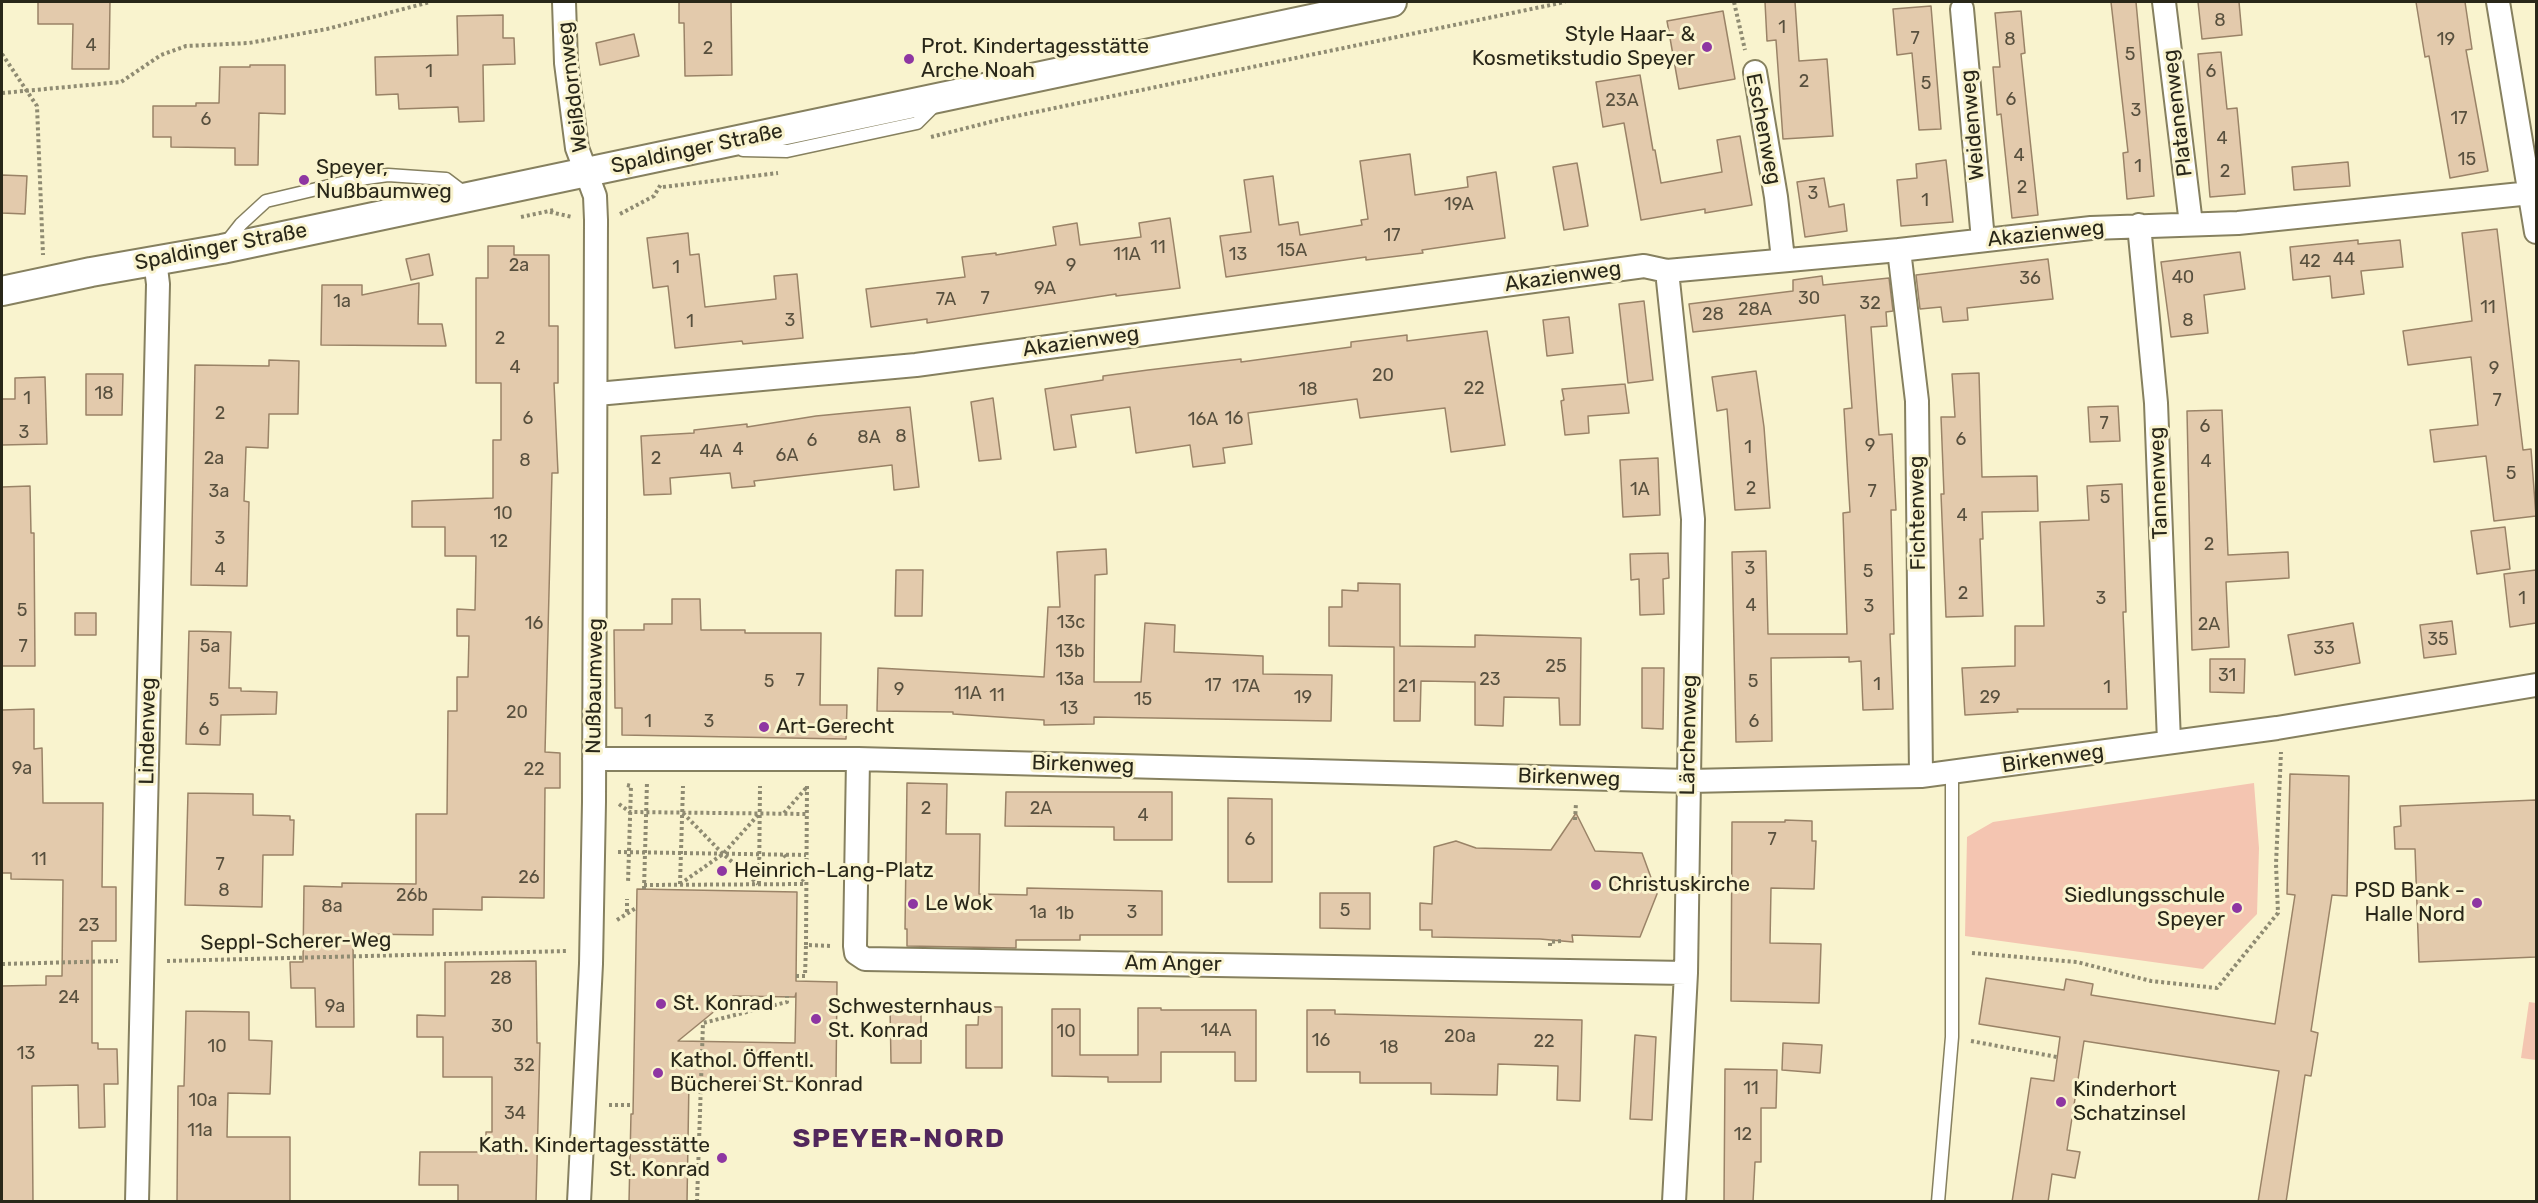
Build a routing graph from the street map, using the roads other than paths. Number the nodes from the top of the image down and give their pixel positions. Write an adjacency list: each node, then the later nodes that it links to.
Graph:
1 (564, 2): 7 (street, Weißdornweg)
2 (1392, 2): 7 (street, Spaldinger Straße)
3 (2164, 2): 10 (street, Platanenweg)
4 (2498, 2): 8 (street)
5 (1962, 9): 13 (street, Weidenweg)
6 (1755, 72): 16 (street, Eschenweg)
7 (585, 171): 9 (street, Spaldinger Straße); 20 (street, Nußbaumweg)
8 (2531, 194): 10 (street, Akazienweg); 12 (street)
9 (468, 195): 14 (street, Spaldinger Straße); 14 (lane)
10 (2192, 224): 11 (street, Akazienweg)
11 (2139, 225): 13 (street, Akazienweg); 22 (street, Tannenweg)
12 (2536, 232)
13 (1983, 240): 15 (street, Akazienweg)
14 (222, 249): 17 (street, Spaldinger Straße)
15 (1899, 250): 16 (street, Akazienweg); 26 (street, Fichtenweg)
16 (1783, 259): 18 (street, Akazienweg)
17 (155, 260): 19 (street, Spaldinger Straße); 29 (street, Lindenweg)
18 (1667, 271): 20 (street, Akazienweg); 27 (street, Lärchenweg)
19 (2, 291)
20 (597, 394): 23 (street, Nußbaumweg)
21 (2536, 685): 22 (street, Birkenweg)
22 (2169, 742): 25 (street, Birkenweg)
23 (594, 759): 24 (street, Birkenweg); 30 (street, Nußbaumweg)
24 (858, 759): 27 (street, Birkenweg); 28 (street, Am Anger)
25 (1952, 773): 26 (street, Birkenweg); 32 (lane)
26 (1921, 777): 27 (street, Birkenweg)
27 (1689, 782): 28 (street, Lärchenweg)
28 (1686, 973): 31 (street, Lärchenweg)
29 (137, 1202)
30 (579, 1202)
31 (1674, 1202)
32 (1938, 1202)

